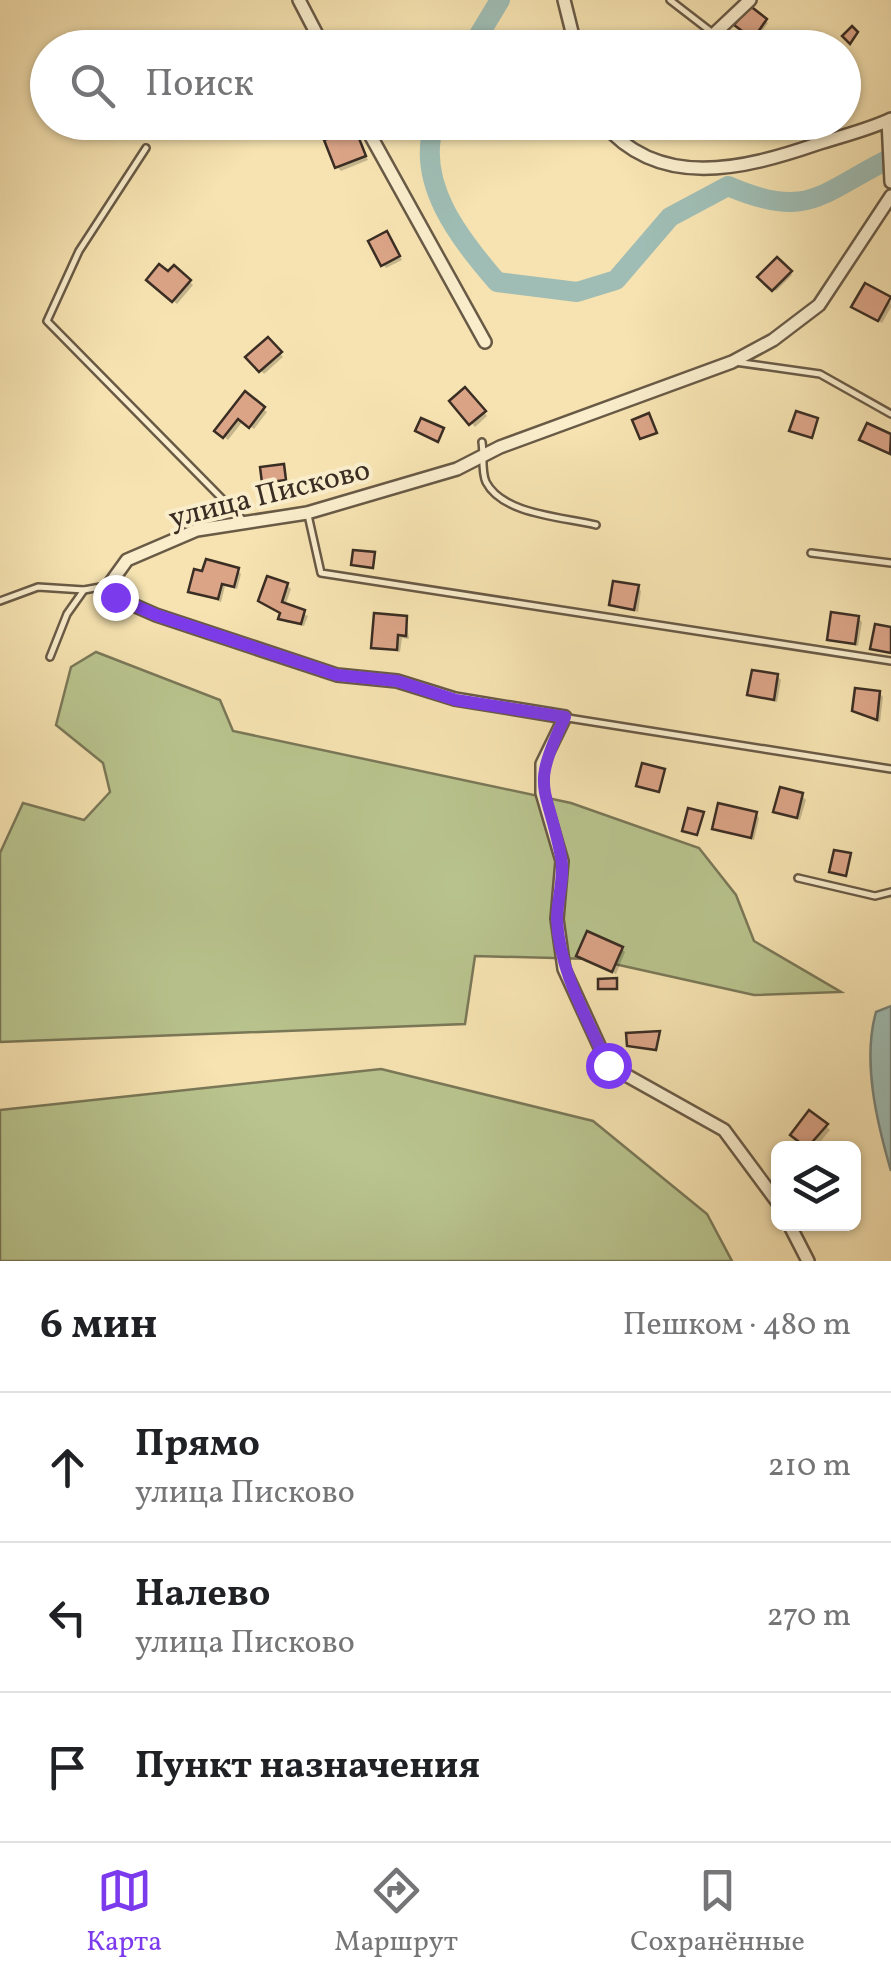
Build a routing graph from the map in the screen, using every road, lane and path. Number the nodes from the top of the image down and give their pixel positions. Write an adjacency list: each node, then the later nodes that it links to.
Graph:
1 (300, 0): 5 (street)
2 (564, 0): 6 (street)
3 (670, 0): 7 (lane)
4 (750, 0): 8 (street)
5 (315, 30)
6 (572, 30)
7 (709, 30)
8 (718, 30)
9 (890, 120): 10 (street); 15 (street)
10 (861, 130)
11 (373, 140): 17 (street)
12 (619, 140): 13 (street)
13 (830, 140)
14 (146, 148): 22 (lane)
15 (891, 182)
16 (891, 196): 18 (street, улица Писково)
17 (485, 342)
18 (732, 362): 19 (lane); 20 (street, улица Писково)
19 (891, 414)
20 (483, 448): 21 (street, улица Писково); 23 (lane)
21 (308, 513): 22 (street, улица Писково); 30 (lane)
22 (246, 523): 26 (street, улица Писково)
23 (596, 526)
24 (811, 554): 25 (lane)
25 (891, 564)
26 (109, 585): 27 (lane); 31 (street)
27 (84, 590): 28 (lane); 29 (lane)
28 (0, 601)
29 (50, 657)
30 (891, 662)
31 (565, 717): 32 (lane); 35 (street)
32 (891, 769)
33 (798, 878): 34 (lane)
34 (891, 892)
35 (771, 1194)
36 (793, 1231): 37 (street)
37 (808, 1261)

